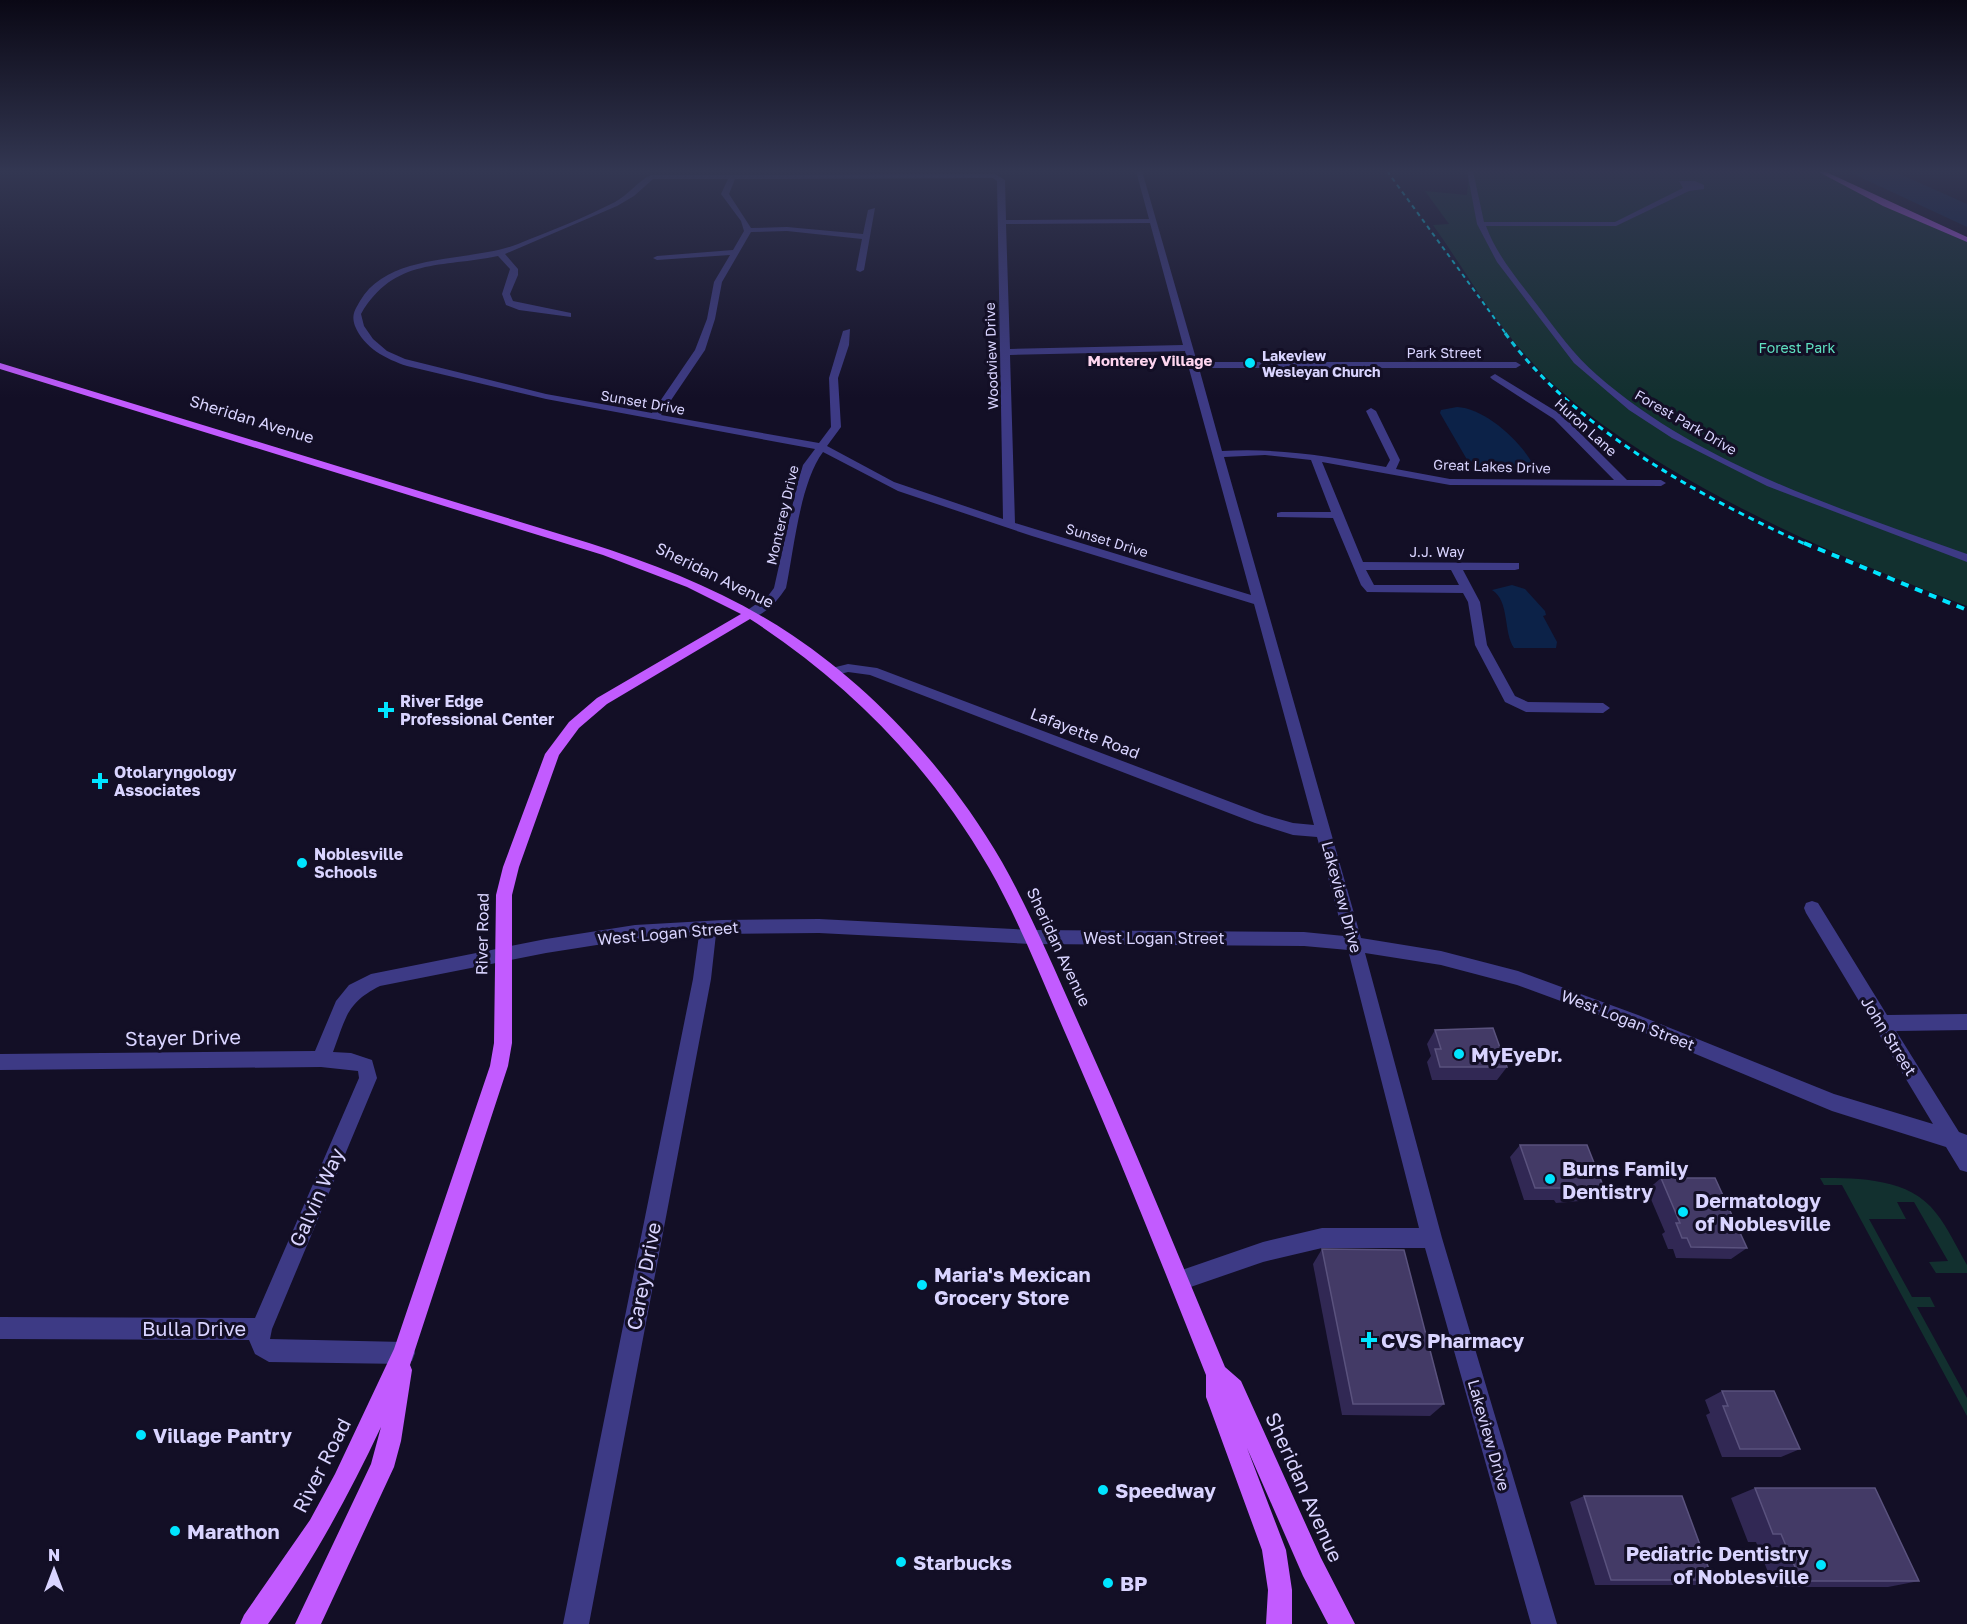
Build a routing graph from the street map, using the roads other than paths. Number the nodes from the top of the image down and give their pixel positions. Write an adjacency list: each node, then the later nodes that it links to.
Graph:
1 (520, 247): 8 (street, Sunset Drive)
2 (739, 247): 7 (street)
3 (864, 247): 10 (street)
4 (1003, 247): 14 (street, Woodview Drive)
5 (1159, 247): 13 (street, Lakeview Drive)
6 (1493, 247): 30 (street, Forest Park Drive)
7 (736, 252): 9 (street); 20 (street)
8 (499, 254): 11 (street); 20 (street, Sunset Drive)
9 (657, 258)
10 (860, 270)
11 (568, 315)
12 (847, 331): 21 (street, Monterey Drive)
13 (1188, 348): 14 (street); 15 (street, Lakeview Drive)
14 (1005, 352): 29 (street, Woodview Drive)
15 (1192, 365): 16 (street, Park Street); 22 (street, Lakeview Drive)
16 (1516, 365)
17 (0, 366): 36 (main road, Sheridan Avenue)
18 (1495, 377): 25 (street, Huron Lane)
19 (1371, 411): 24 (street)
20 (654, 418): 21 (street, Sunset Drive)
21 (822, 447): 29 (street, Sunset Drive); 36 (street, Monterey Drive)
22 (1218, 454): 23 (street, Great Lakes Drive); 35 (street, Lakeview Drive)
23 (1316, 457): 24 (street, Great Lakes Drive); 28 (street)
24 (1390, 471): 25 (street, Great Lakes Drive)
25 (1624, 483): 26 (street, Great Lakes Drive)
26 (1660, 483)
27 (1281, 515): 28 (street)
28 (1338, 515): 31 (street)
29 (1009, 524): 35 (street, Sunset Drive)
30 (1967, 558)
31 (1359, 566): 32 (street, J.J. Way); 34 (street)
32 (1455, 566): 33 (street, J.J. Way); 34 (street)
33 (1515, 566)
34 (1467, 589): 38 (street)
35 (1260, 602): 39 (street, Lakeview Drive)
36 (750, 614): 37 (main road, Sheridan Avenue); 44 (main road, River Road)
37 (833, 672): 39 (street, Lafayette Road); 42 (main road, Sheridan Avenue)
38 (1603, 708)
39 (1324, 832): 43 (street, Lakeview Drive)
40 (1812, 908): 46 (street, John Street)
41 (708, 928): 42 (street, West Logan Street); 44 (street, West Logan Street); 60 (street, Carey Drive)
42 (1031, 937): 43 (street, West Logan Street); 53 (main road, Sheridan Avenue)
43 (1355, 944): 50 (street, West Logan Street); 52 (street, Lakeview Drive)
44 (504, 954): 47 (street, West Logan Street); 56 (main road, River Road)
45 (1967, 1022): 46 (street)
46 (1881, 1023): 50 (street, John Street)
47 (321, 1059): 48 (street, Stayer Drive); 49 (street, Stayer Drive)
48 (0, 1062)
49 (366, 1066): 55 (street, Galvin Way)
50 (1960, 1142): 51 (street, John Street)
51 (1967, 1163)
52 (1432, 1238): 53 (street); 63 (street, Lakeview Drive)
53 (1179, 1281): 57 (main road, Sheridan Avenue)
54 (0, 1328): 55 (street, Bulla Drive)
55 (261, 1329): 56 (street, Bulla Drive)
56 (404, 1353): 58 (main road, River Road); 59 (main road, River Road)
57 (1217, 1374): 61 (main road, Sheridan Avenue); 62 (main road, Sheridan Avenue)
58 (253, 1624)
59 (309, 1624)
60 (576, 1624)
61 (1279, 1624)
62 (1342, 1624)
63 (1544, 1624)

